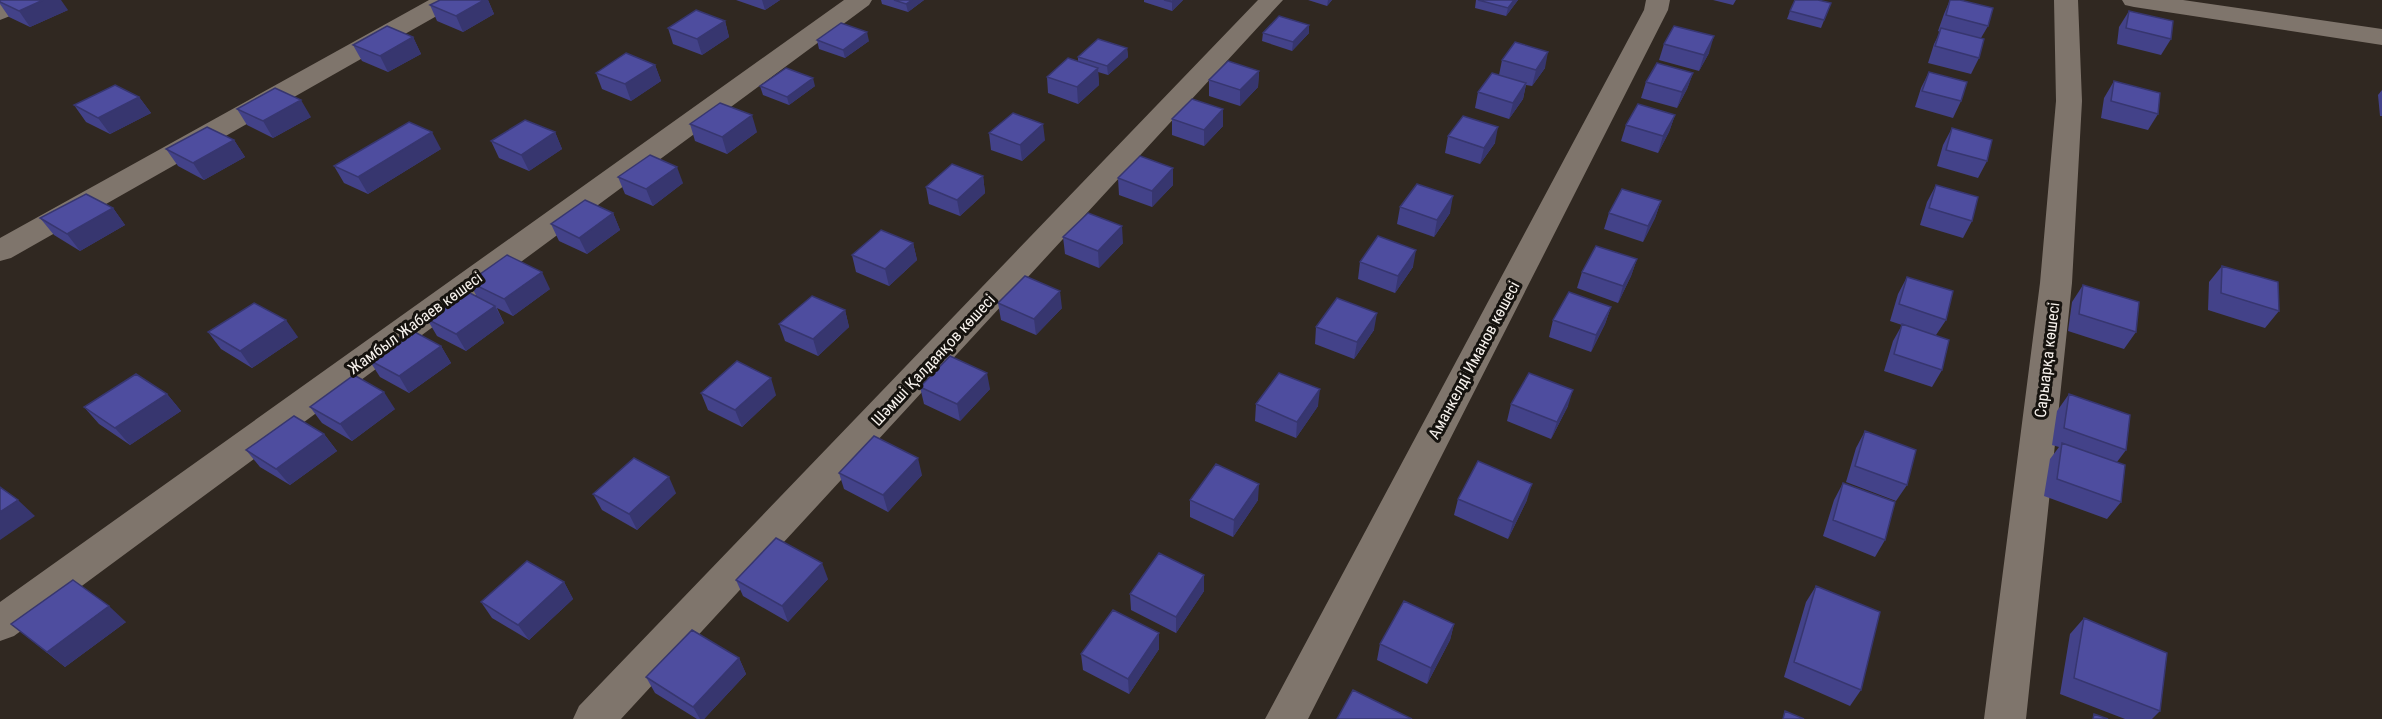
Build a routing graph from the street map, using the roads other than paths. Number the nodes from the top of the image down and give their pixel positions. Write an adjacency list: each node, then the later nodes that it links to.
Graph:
1 (29, 0): 8 (street)
2 (447, 0): 10 (street)
3 (860, 0): 11 (street, Жамбыл Жабаев көшесі)
4 (1271, 0): 12 (street, Шәмші Қалдаяқов көшесі)
5 (1658, 0): 13 (street, Аманкелді Иманов көшесі)
6 (2066, 0): 14 (street, Сарыарқа көшесі)
7 (2134, 0): 9 (street)
8 (0, 13)
9 (2382, 37)
10 (0, 251)
11 (0, 624)
12 (594, 719)
13 (1286, 719)
14 (2005, 719)

